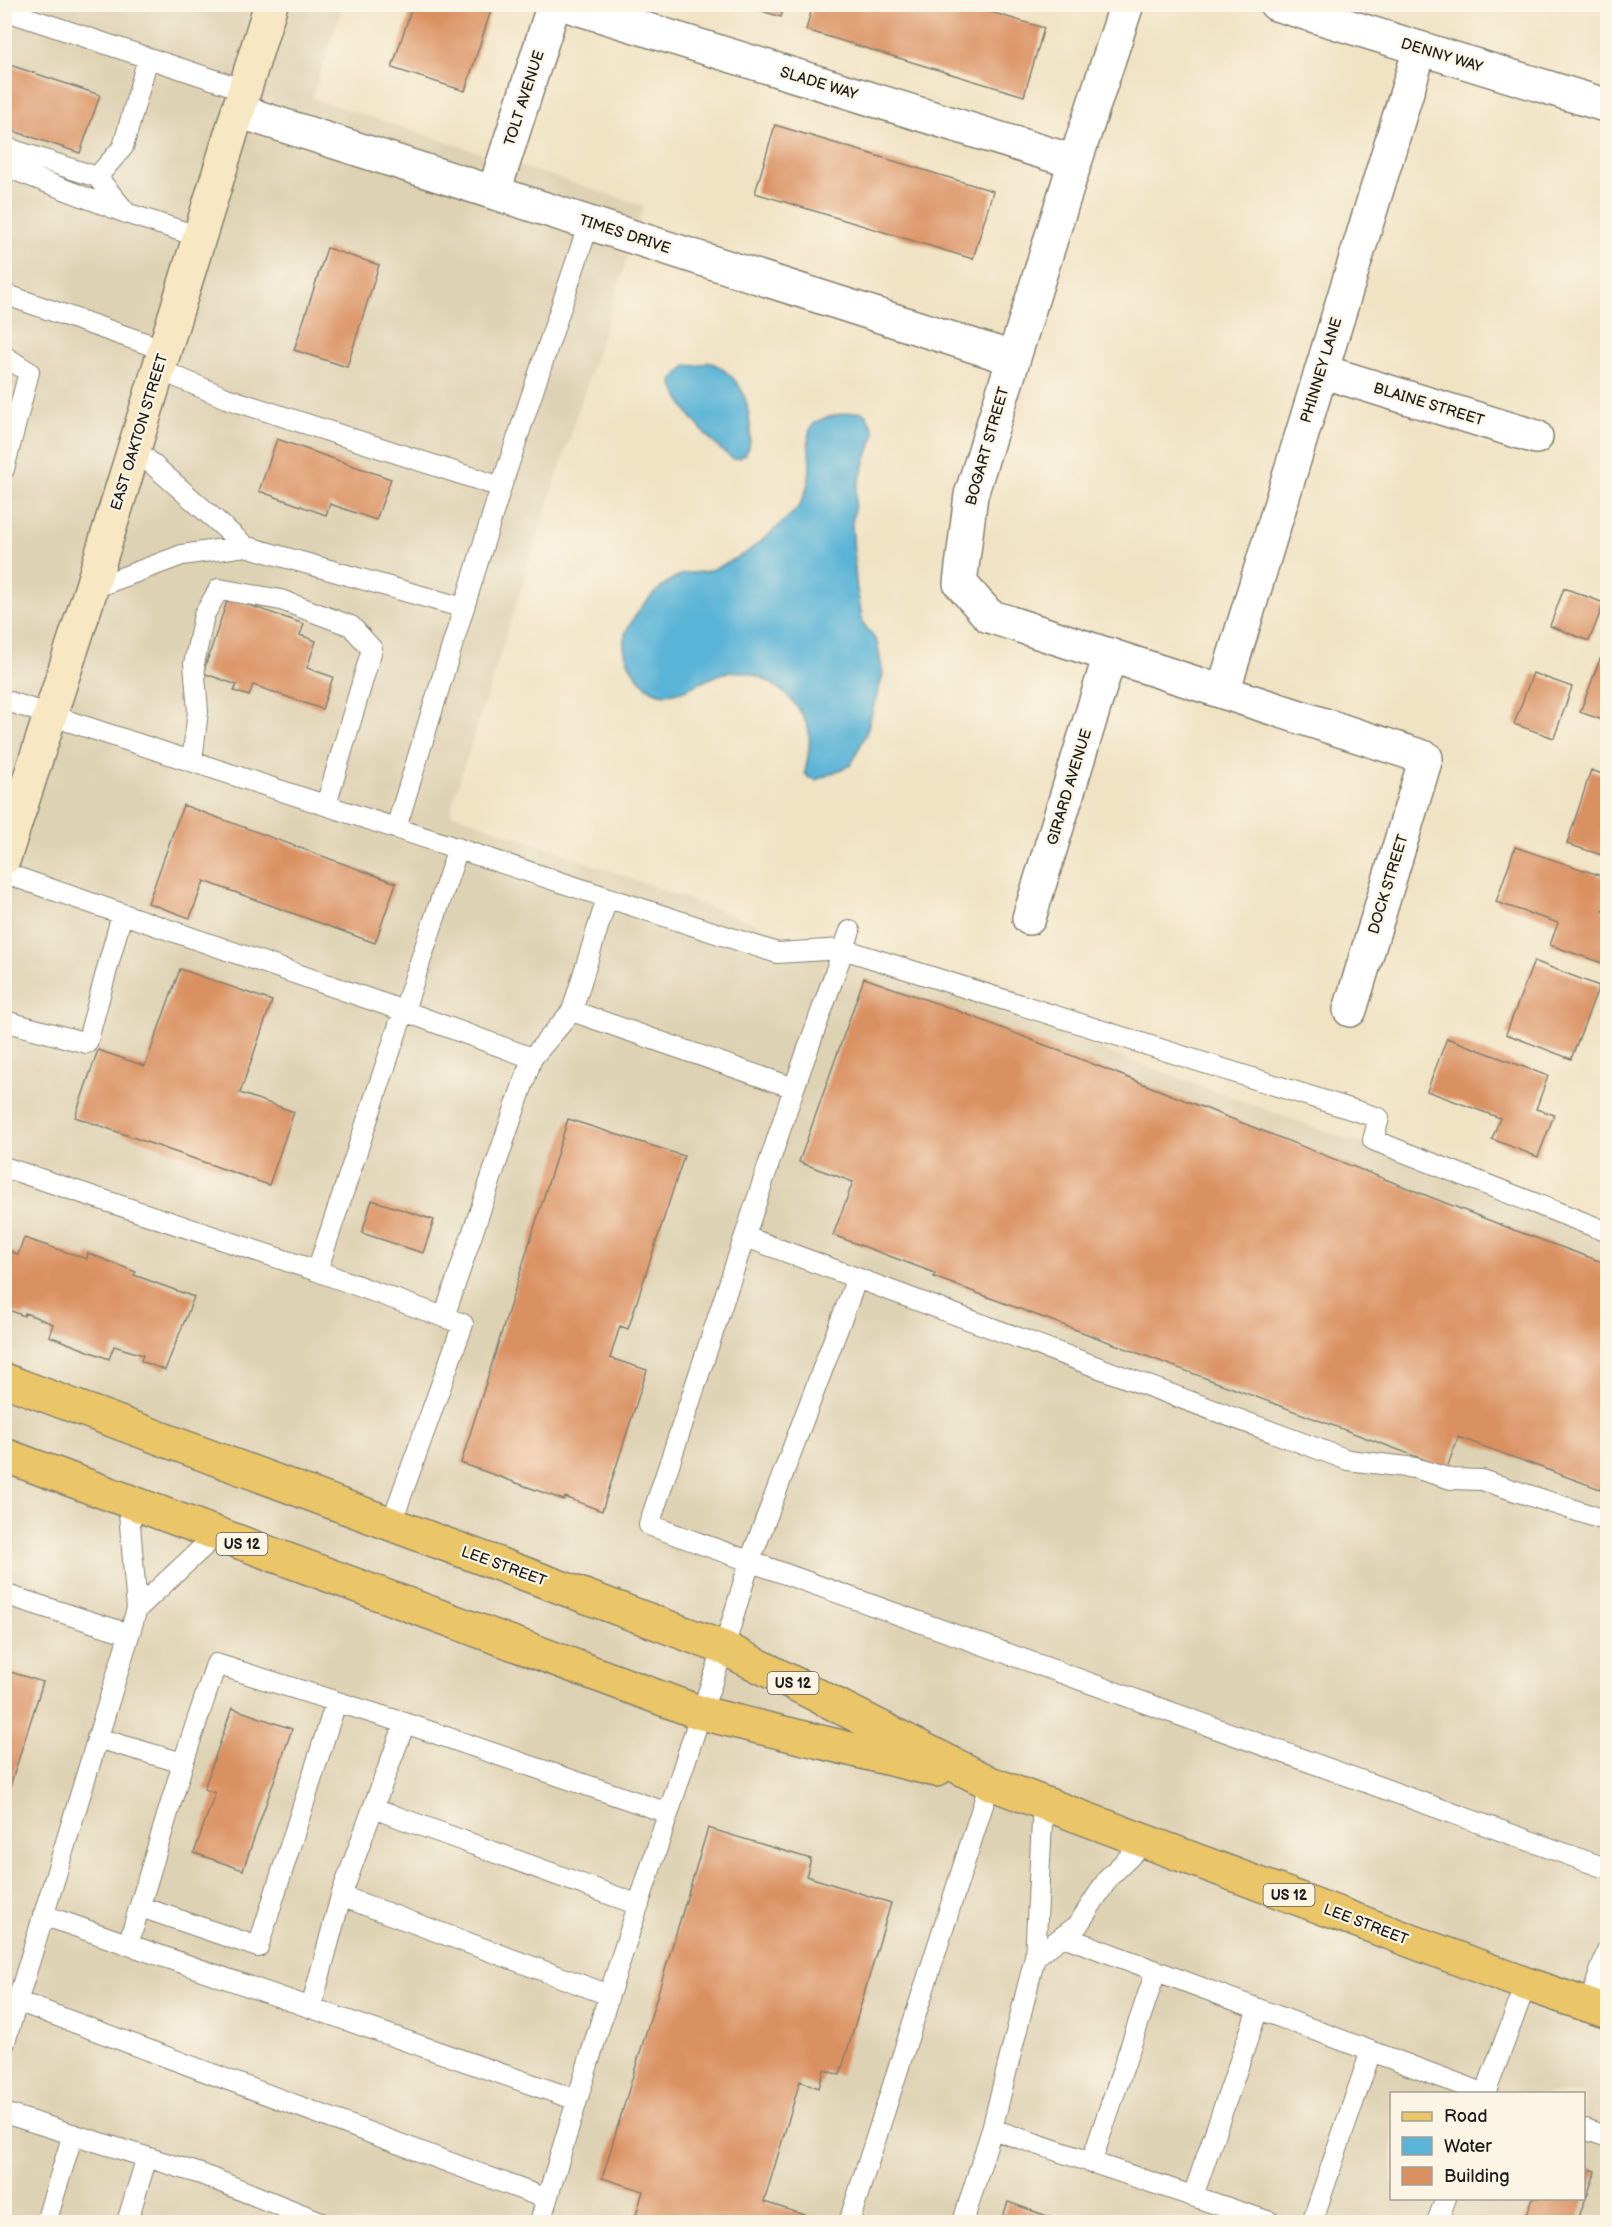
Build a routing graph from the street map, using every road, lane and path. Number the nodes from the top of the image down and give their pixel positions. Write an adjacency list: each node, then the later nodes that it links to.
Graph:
1 (271, 4): 12 (main road, EAST OAKTON STREET)
2 (554, 4): 18 (street, TOLT AVENUE)
3 (564, 4): 15 (street, SLADE WAY)
4 (1127, 4): 15 (street, BOGART STREET)
5 (1276, 4): 7 (street, DENNY WAY)
6 (4, 10): 8 (lane)
7 (1321, 11): 10 (street, DENNY WAY)
8 (34, 20): 9 (lane); 11 (lane)
9 (4, 21)
10 (1420, 49): 13 (street, DENNY WAY); 26 (street, PHINNEY LANE)
11 (148, 58): 12 (lane); 17 (lane)
12 (242, 101): 18 (street, TIMES DRIVE); 21 (main road, EAST OAKTON STREET)
13 (1608, 106)
14 (4, 147): 17 (lane)
15 (1075, 162): 24 (street, BOGART STREET)
16 (4, 166): 19 (lane)
17 (97, 177): 19 (lane)
18 (494, 192): 20 (street, TIMES DRIVE)
19 (126, 213): 21 (lane)
20 (589, 223): 24 (street, TIMES DRIVE); 30 (lane)
21 (200, 237): 25 (main road, EAST OAKTON STREET)
22 (4, 294): 25 (lane)
23 (4, 356): 29 (lane)
24 (1012, 358): 34 (street, BOGART STREET)
25 (162, 359): 28 (main road, EAST OAKTON STREET); 30 (lane)
26 (1321, 371): 27 (street, BLAINE STREET); 35 (street, PHINNEY LANE)
27 (1536, 437)
28 (134, 448): 31 (lane); 32 (main road, EAST OAKTON STREET)
29 (4, 469)
30 (501, 487): 33 (lane)
31 (245, 546): 32 (lane); 33 (lane)
32 (91, 589): 37 (main road, EAST OAKTON STREET)
33 (464, 608): 41 (lane)
34 (1110, 655): 35 (street, BOGART STREET); 47 (street, GIRARD AVENUE)
35 (1223, 692): 38 (street, BOGART STREET)
36 (4, 700): 37 (lane)
37 (50, 715): 39 (lane); 43 (main road, EAST OAKTON STREET)
38 (1426, 758): 49 (street, DOCK STREET)
39 (192, 761): 40 (lane); 40 (lane)
40 (326, 805): 41 (lane)
41 (396, 828): 42 (lane)
42 (458, 848): 45 (lane); 50 (lane)
43 (4, 858)
44 (4, 873): 46 (lane)
45 (607, 898): 48 (lane); 51 (lane)
46 (122, 914): 50 (lane); 52 (lane)
47 (1029, 918)
48 (847, 940): 54 (lane); 56 (lane)
49 (1350, 1010)
50 (404, 1011): 53 (lane); 58 (lane)
51 (572, 1011): 53 (lane); 54 (lane)
52 (4, 1021)
53 (532, 1058): 60 (lane)
54 (794, 1088): 57 (lane)
55 (4, 1167): 58 (lane)
56 (1608, 1232)
57 (746, 1238): 59 (lane); 67 (lane)
58 (317, 1271): 60 (lane)
59 (857, 1278): 64 (lane); 67 (lane)
60 (444, 1317): 65 (lane)
61 (4, 1380): 65 (main road, LEE STREET / US 12)
62 (4, 1455): 63 (main road, LEE STREET / US 12)
63 (128, 1501): 66 (main road, LEE STREET / US 12); 69 (lane)
64 (1608, 1521)
65 (391, 1524): 71 (main road, LEE STREET / US 12)
66 (216, 1535): 69 (lane); 73 (main road, LEE STREET / US 12)
67 (750, 1561): 71 (lane); 82 (lane)
68 (4, 1594): 70 (lane)
69 (137, 1609): 70 (lane)
70 (129, 1634): 75 (lane)
71 (724, 1648): 73 (lane); 77 (main road, LEE STREET / US 12)
72 (336, 1702): 74 (lane); 76 (lane); 85 (lane)
73 (701, 1713): 77 (main road, LEE STREET / US 12); 80 (lane)
74 (405, 1723): 79 (lane); 80 (lane)
75 (97, 1738): 76 (lane); 86 (lane)
76 (183, 1763): 85 (lane)
77 (990, 1783): 78 (main road, LEE STREET / US 12); 117 (lane)
78 (1043, 1803): 81 (main road, LEE STREET / US 12); 90 (lane)
79 (373, 1808): 83 (lane); 84 (lane)
80 (668, 1813): 84 (lane)
81 (1146, 1841): 87 (lane); 92 (main road, LEE STREET / US 12)
82 (1608, 1869)
83 (342, 1896): 93 (lane); 95 (lane)
84 (639, 1905): 93 (lane)
85 (141, 1907): 88 (lane)
86 (43, 1915): 88 (lane); 94 (lane)
87 (1063, 1936): 90 (lane); 91 (lane)
88 (128, 1945): 95 (lane)
89 (1608, 1948): 97 (lane)
90 (1035, 1957): 104 (lane)
91 (1156, 1971): 96 (lane); 109 (lane)
92 (1526, 1984): 97 (main road, LEE STREET / US 12); 101 (lane)
93 (609, 1995): 102 (lane)
94 (11, 2001): 98 (lane); 111 (lane)
95 (311, 2008): 102 (lane)
96 (1258, 2009): 99 (lane); 110 (lane)
97 (1598, 2009)
98 (4, 2045)
99 (1371, 2051): 100 (lane); 120 (lane)
100 (1481, 2092)
101 (1487, 2092)
102 (577, 2100): 111 (lane)
103 (4, 2113): 106 (lane)
104 (992, 2129): 109 (lane); 118 (lane)
105 (1585, 2129): 107 (lane)
106 (73, 2134): 108 (lane); 113 (lane)
107 (1608, 2138)
108 (147, 2157): 114 (lane); 115 (lane)
109 (1091, 2163): 110 (lane)
110 (1193, 2196): 119 (lane)
111 (547, 2199): 116 (lane)
112 (1446, 2200): 121 (lane)
113 (46, 2223)
114 (127, 2223)
115 (321, 2223)
116 (540, 2223)
117 (849, 2223)
118 (963, 2223)
119 (1270, 2223)
120 (1311, 2223)
121 (1437, 2223)

